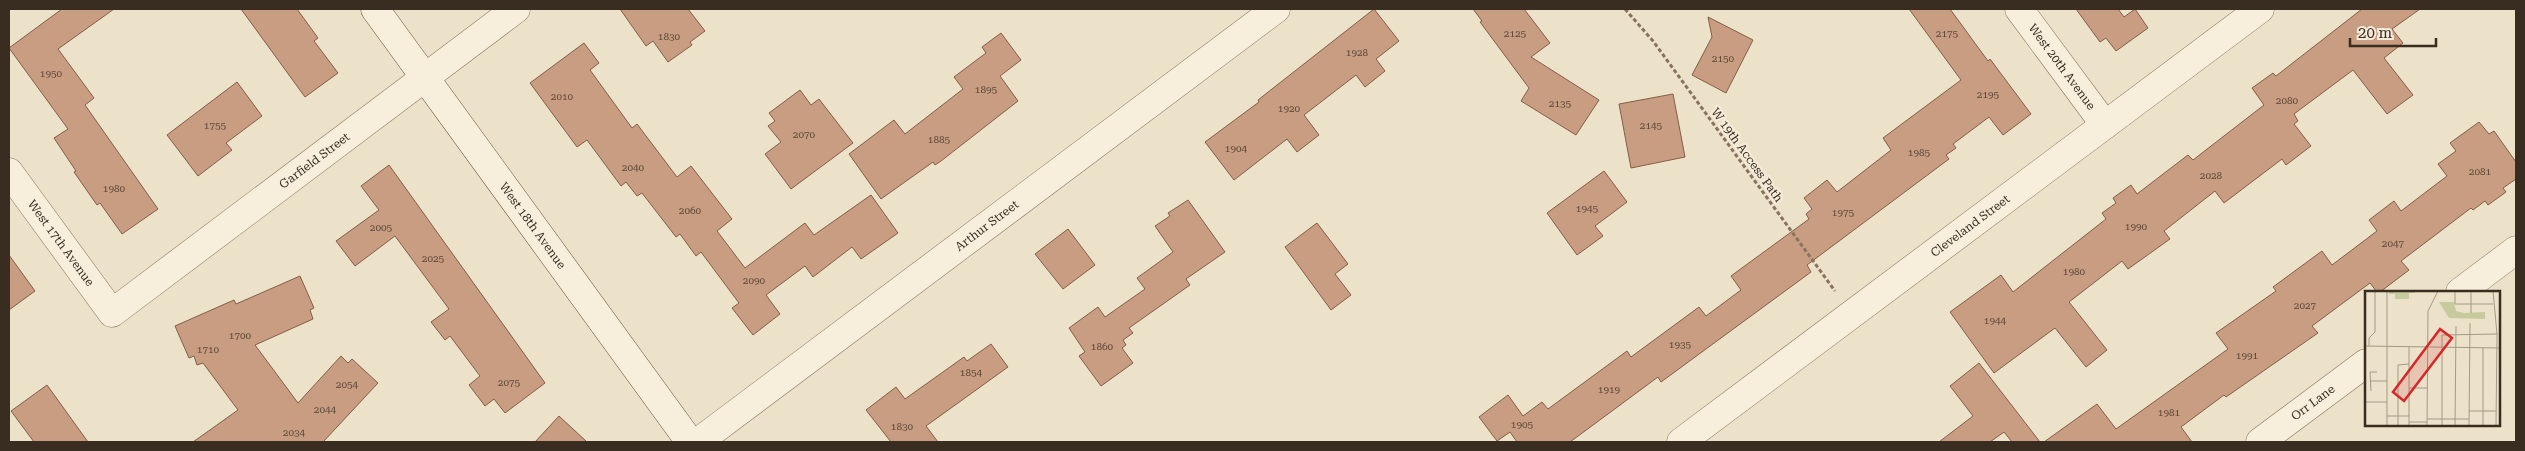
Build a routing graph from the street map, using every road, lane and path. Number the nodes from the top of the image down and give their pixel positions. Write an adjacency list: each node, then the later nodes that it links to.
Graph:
1 (375, 9): 7 (street, West 18th Avenue)
2 (516, 9): 7 (street, Garfield Street)
3 (1276, 9): 16 (street, Arthur Street)
4 (1625, 9): 13 (path, W 19th Access Path)
5 (2019, 9): 8 (street, West 20th Avenue)
6 (2260, 9): 8 (street, Cleveland Street)
7 (425, 77): 12 (street, Garfield Street); 15 (street, West 18th Avenue)
8 (2105, 125): 13 (street, Cleveland Street)
9 (9, 172): 12 (street, West 17th Avenue)
10 (2516, 250): 11 (street)
11 (2461, 291)
12 (112, 313)
13 (1852, 314): 17 (street, Cleveland Street)
14 (2365, 364): 18 (street, Orr Lane)
15 (690, 442)
16 (698, 442)
17 (1681, 442)
18 (2260, 442)

